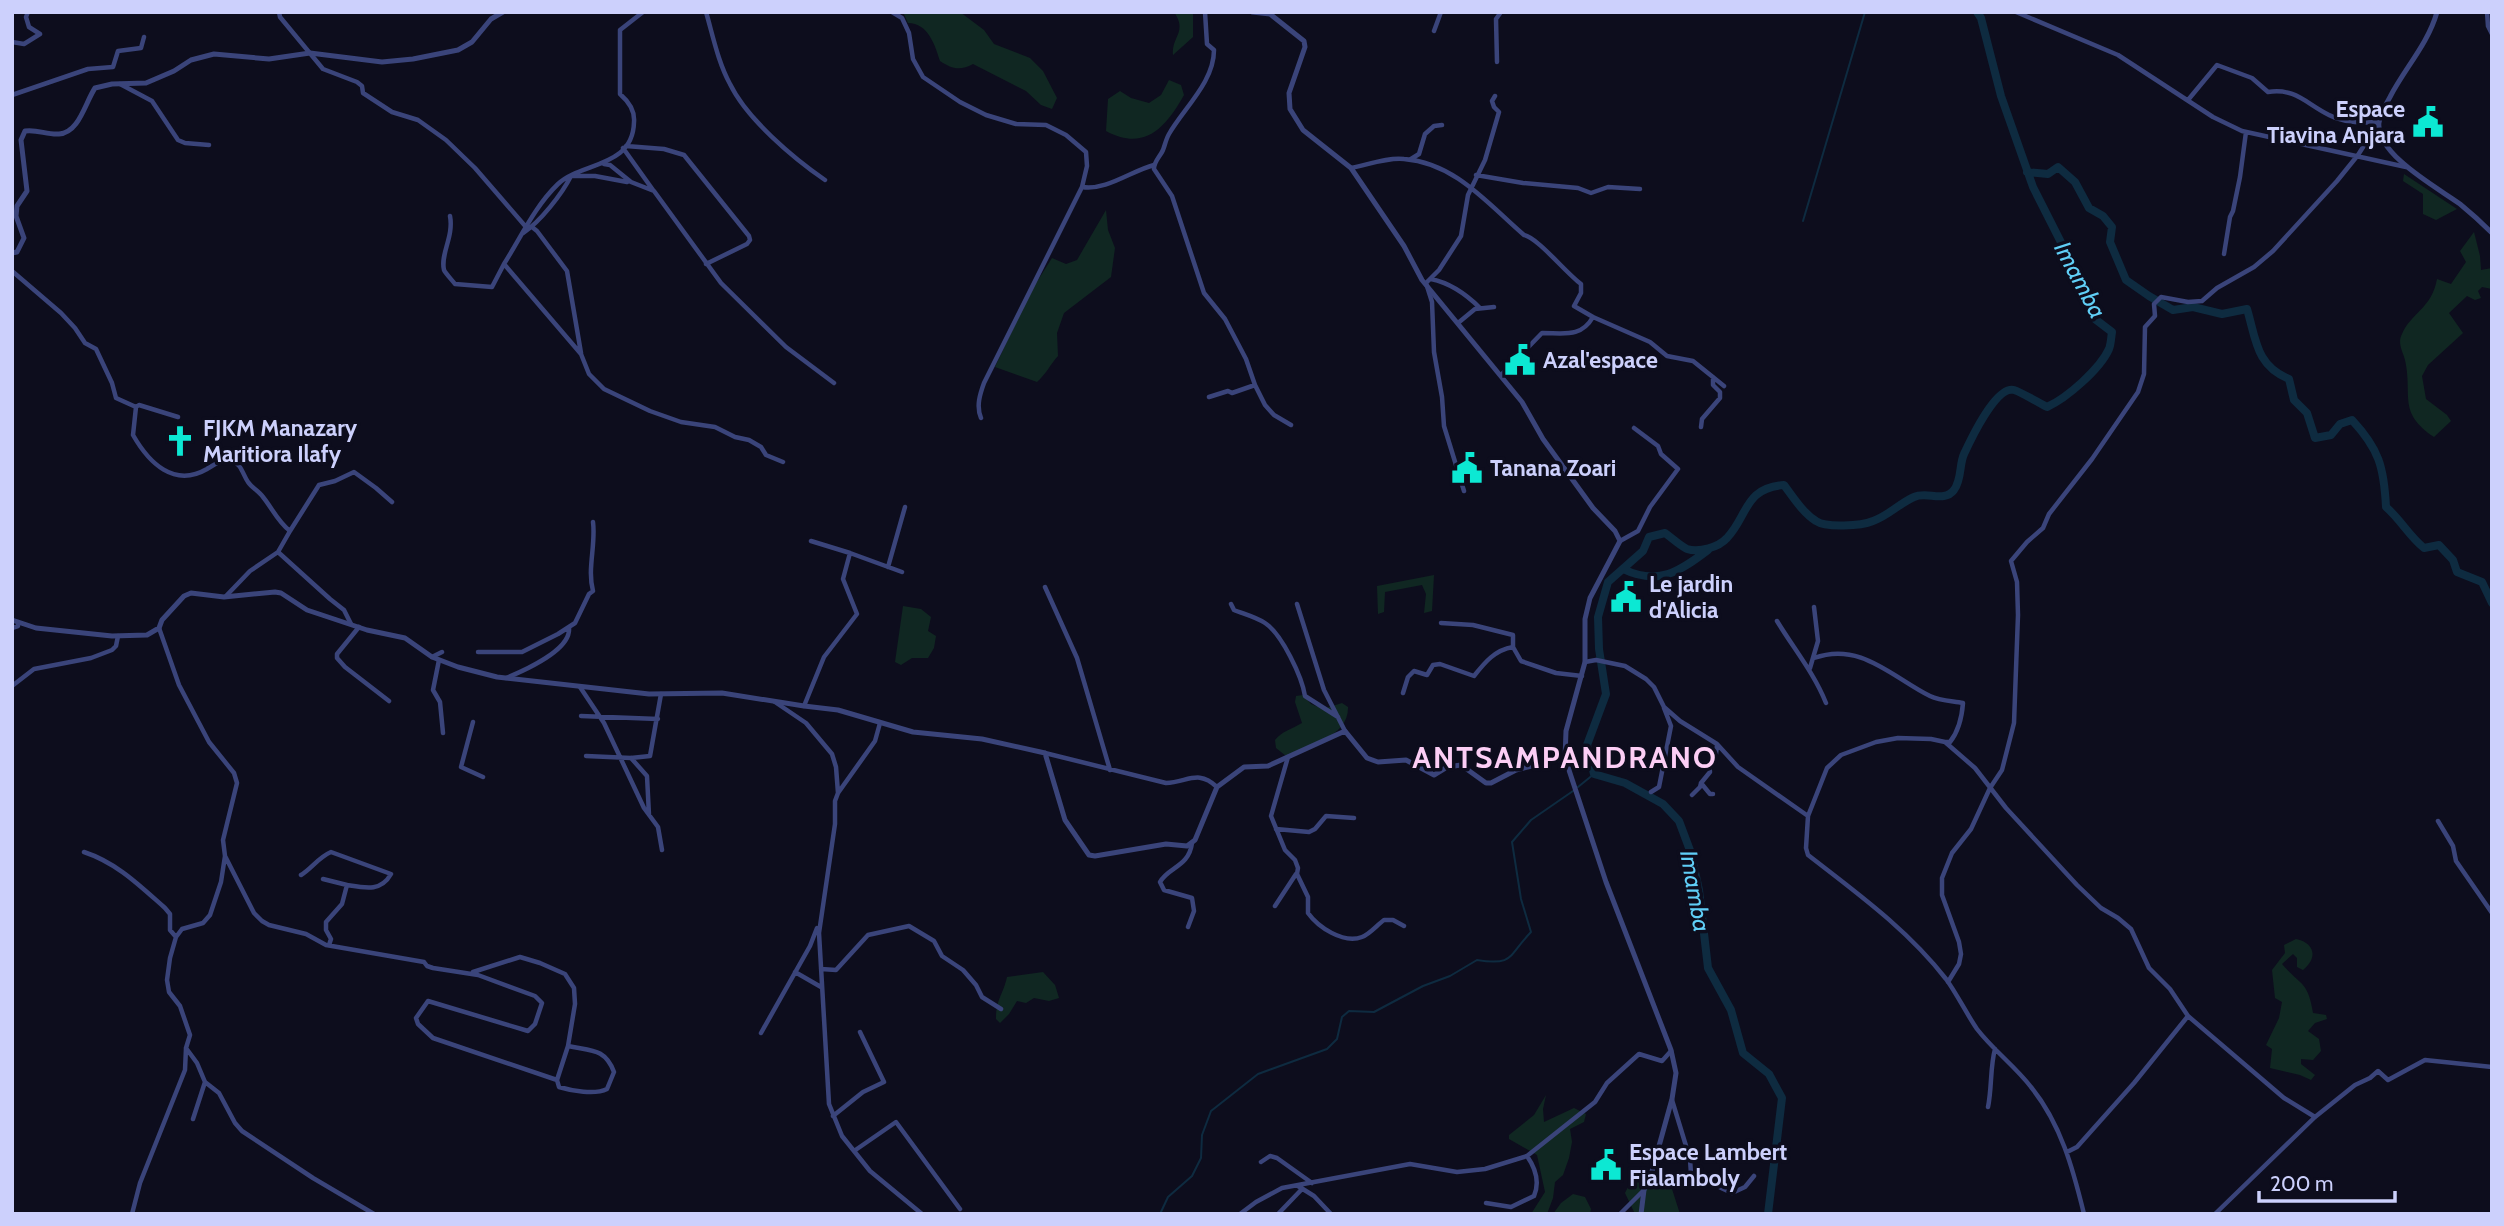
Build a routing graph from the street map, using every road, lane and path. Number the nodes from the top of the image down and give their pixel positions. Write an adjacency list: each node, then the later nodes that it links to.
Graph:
1 (28, 12): 19 (street)
2 (279, 12): 20 (street)
3 (503, 12): 20 (street)
4 (643, 12): 30 (street)
5 (705, 12): 39 (street)
6 (892, 12): 41 (street)
7 (1205, 12): 34 (street)
8 (1252, 12): 15 (street)
9 (1279, 12): 15 (street)
10 (1441, 12): 16 (street)
11 (1500, 12): 21 (street)
12 (2016, 12): 25 (street)
13 (2437, 12): 26 (street)
14 (2487, 12): 17 (street)
15 (1270, 14): 36 (street)
16 (1434, 31)
17 (2492, 34)
18 (144, 37): 23 (street)
19 (12, 43)
20 (310, 53): 22 (street); 46 (street)
21 (1497, 62)
22 (120, 84): 29 (street); 48 (street)
23 (12, 95)
24 (1496, 96): 37 (street)
25 (2188, 100): 26 (street); 28 (street)
26 (2379, 122): 31 (street); 35 (street)
27 (1442, 125): 32 (street)
28 (2246, 132): 31 (street); 49 (street)
29 (208, 145)
30 (624, 147): 33 (street); 44 (street); 51 (street)
31 (2358, 155): 35 (street); 135 (street)
32 (1407, 159): 36 (street); 42 (street)
33 (603, 164): 38 (street); 40 (street)
34 (1154, 165): 41 (street); 62 (street)
35 (2407, 167): 47 (street)
36 (1351, 168): 53 (street)
37 (1476, 175): 42 (street); 43 (street)
38 (571, 176): 40 (street); 46 (street)
39 (825, 180)
40 (631, 182): 44 (street)
41 (1082, 187): 67 (street)
42 (1471, 187): 53 (street); 56 (street)
43 (1640, 189)
44 (654, 191): 51 (street)
45 (450, 216): 50 (street)
46 (529, 227): 50 (street); 58 (street)
47 (2492, 233)
48 (12, 253)
49 (2224, 254)
50 (504, 264): 58 (street)
51 (706, 264): 61 (street)
52 (12, 271): 65 (street)
53 (1428, 281): 55 (street); 57 (street); 72 (street)
54 (1494, 307): 55 (street)
55 (1480, 308): 57 (street)
56 (1593, 317): 59 (street); 60 (street)
57 (1458, 323): 59 (street)
58 (581, 354): 71 (street)
59 (1501, 375): 78 (street)
60 (1713, 377): 63 (street); 69 (street)
61 (834, 383)
62 (1255, 385): 64 (street); 68 (street)
63 (1724, 386)
64 (1209, 397)
65 (136, 407): 66 (street); 76 (street)
66 (178, 416)
67 (981, 418)
68 (1291, 425)
69 (1701, 427)
70 (1634, 428): 78 (street)
71 (783, 462)
72 (1464, 491)
73 (392, 502): 76 (street)
74 (905, 507): 81 (street)
75 (593, 522): 95 (street)
76 (290, 531): 79 (street)
77 (811, 541): 80 (street)
78 (1620, 541): 102 (street)
79 (278, 552): 84 (street); 91 (street)
80 (850, 553): 81 (street); 113 (street)
81 (888, 567): 82 (street)
82 (902, 572)
83 (1045, 587): 131 (street)
84 (224, 597): 91 (street); 94 (street)
85 (1231, 604): 117 (street)
86 (1297, 604): 117 (street)
87 (1814, 607): 100 (street)
88 (15, 621): 93 (street); 96 (street)
89 (1777, 621): 103 (street)
90 (1441, 623): 97 (street)
91 (351, 624): 92 (street)
92 (359, 627): 101 (street); 111 (street)
93 (12, 628)
94 (159, 628): 96 (street); 148 (street)
95 (569, 628): 99 (street); 105 (street)
96 (118, 636): 106 (street)
97 (1513, 647): 104 (street); 108 (street)
98 (442, 652): 101 (street)
99 (478, 652)
100 (1814, 658): 103 (street); 123 (street)
101 (436, 659): 105 (street); 122 (street)
102 (1584, 662): 104 (street); 114 (street)
103 (1810, 669): 112 (street)
104 (1582, 676): 130 (street)
105 (505, 678): 107 (street)
106 (12, 686)
107 (580, 687): 109 (street); 116 (street)
108 (1403, 693)
109 (662, 694): 110 (street); 118 (street)
110 (772, 700): 113 (street); 137 (street)
111 (389, 701)
112 (1826, 703)
113 (804, 706): 120 (street)
114 (1664, 707): 124 (street); 136 (street)
115 (581, 716): 116 (street)
116 (600, 717): 118 (street); 128 (street)
117 (1338, 717): 121 (street)
118 (658, 719): 129 (street)
119 (473, 722): 132 (street)
120 (880, 723): 125 (street); 137 (street)
121 (1345, 731): 127 (street); 130 (street)
122 (443, 733)
123 (1945, 742): 135 (street); 141 (street)
124 (1717, 744): 133 (street); 141 (street)
125 (1045, 753): 131 (street); 145 (street)
126 (586, 756): 128 (street)
127 (1288, 757): 134 (street); 144 (street)
128 (621, 758): 129 (street); 140 (street)
129 (631, 758): 140 (street)
130 (1565, 758): 172 (street)
131 (1110, 770): 134 (street)
132 (483, 777)
133 (1701, 783): 138 (street); 139 (street)
134 (1217, 787): 145 (street)
135 (1990, 788): 163 (street); 166 (street)
136 (1651, 792)
137 (838, 793): 155 (street)
138 (1713, 794)
139 (1692, 795)
140 (649, 816): 146 (street)
141 (1808, 816): 163 (street)
142 (1354, 818): 144 (street)
143 (2438, 821): 154 (street)
144 (1276, 830): 149 (street)
145 (1192, 843): 157 (street)
146 (662, 850)
147 (84, 852): 158 (street)
148 (225, 856): 158 (street); 159 (street)
149 (1297, 874): 153 (street); 156 (street)
150 (301, 875): 152 (street)
151 (323, 879): 152 (street)
152 (347, 886): 159 (street)
153 (1275, 906)
154 (2492, 913)
155 (820, 921): 160 (street); 161 (street)
156 (1404, 926)
157 (1188, 927)
158 (176, 937): 170 (street)
159 (329, 945): 162 (street)
160 (821, 969): 164 (street); 165 (street)
161 (795, 972): 164 (street); 168 (street)
162 (470, 973): 169 (street); 174 (street)
163 (1948, 982): 171 (street)
164 (822, 987): 178 (street)
165 (1001, 1009)
166 (2188, 1016): 179 (street); 182 (street)
167 (860, 1032): 178 (street)
168 (761, 1033)
169 (568, 1046): 174 (street); 174 (street)
170 (186, 1048): 175 (street); 192 (street)
171 (1995, 1048): 177 (street); 182 (street)
172 (1671, 1050): 176 (street); 183 (street)
173 (2492, 1067): 179 (street)
174 (557, 1080)
175 (205, 1082): 180 (street); 191 (street)
176 (1672, 1099): 185 (street); 188 (street)
177 (1988, 1107)
178 (833, 1116): 181 (street)
179 (2315, 1117): 201 (street)
180 (193, 1119)
181 (854, 1151): 190 (street); 194 (street)
182 (2067, 1152): 200 (street)
183 (1527, 1156): 186 (street); 189 (street)
184 (1261, 1162): 186 (street)
185 (1754, 1176)
186 (1311, 1184): 187 (street)
187 (1300, 1187): 195 (street); 196 (street); 197 (street)
188 (1644, 1190): 198 (street); 199 (street)
189 (1486, 1203)
190 (960, 1209)
191 (373, 1213): 193 (street)
192 (132, 1214)
193 (364, 1214)
194 (922, 1214)
195 (1240, 1214)
196 (1278, 1214)
197 (1331, 1214)
198 (1620, 1214)
199 (1641, 1214)
200 (2084, 1214)
201 (2215, 1214)

